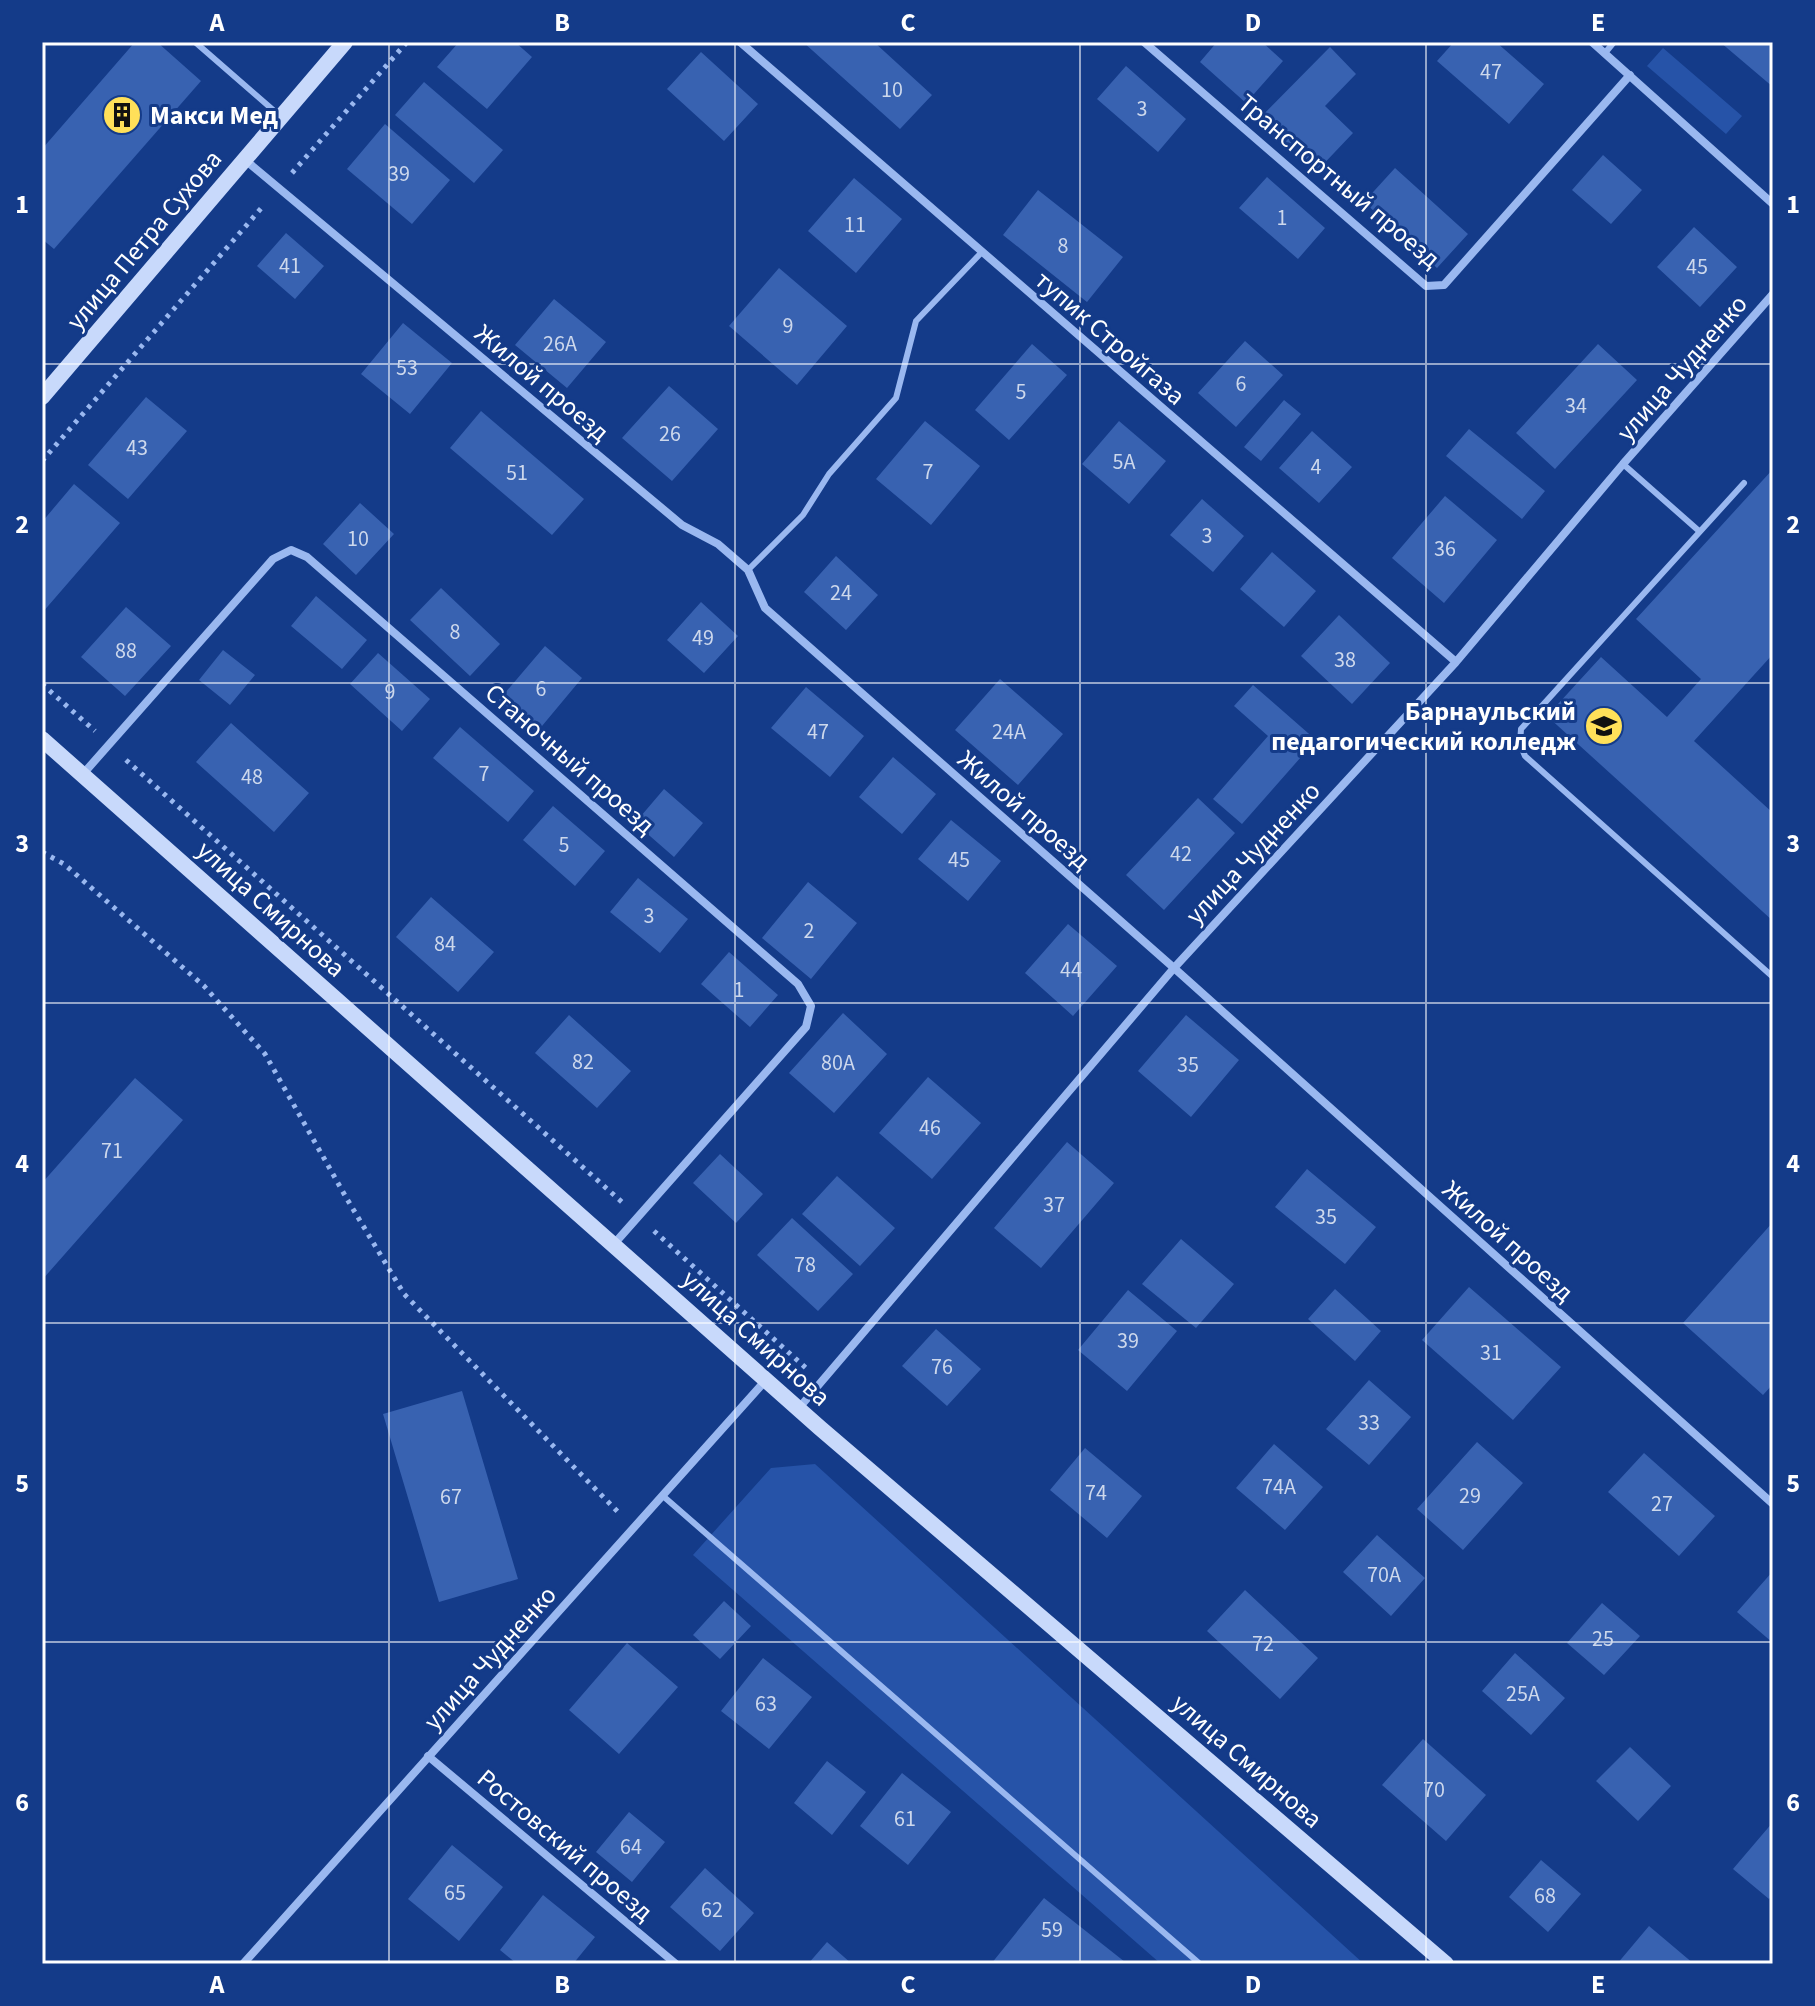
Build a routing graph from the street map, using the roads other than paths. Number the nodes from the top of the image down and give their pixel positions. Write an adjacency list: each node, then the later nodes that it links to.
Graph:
1 (195, 42): 9 (lane)
2 (345, 42): 9 (street, улица Петра Сухова)
3 (740, 42): 12 (street, тупик Стройгаза)
4 (1144, 42): 8 (street, Транспортный проезд)
5 (1592, 42): 7 (street)
6 (1614, 42): 7 (lane)
7 (1605, 53): 8 (street)
8 (1630, 75): 11 (street)
9 (280, 116): 10 (street, улица Петра Сухова)
10 (244, 159): 14 (street, улица Петра Сухова); 18 (street, Жилой проезд)
11 (1773, 204)
12 (981, 253): 18 (lane); 19 (street, тупик Стройгаза)
13 (1773, 294): 15 (street, улица Чудненко)
14 (42, 397)
15 (1623, 464): 17 (lane); 19 (street, улица Чудненко)
16 (1744, 483): 17 (lane)
17 (1699, 531): 23 (lane)
18 (748, 570): 22 (street, Жилой проезд)
19 (1456, 662): 22 (street, улица Чудненко)
20 (42, 739): 21 (street, улица Смирнова)
21 (83, 774): 24 (street, улица Смирнова); 24 (street, Станочный проезд)
22 (1174, 968): 26 (street, улица Чудненко); 28 (street, Жилой проезд)
23 (1773, 977)
24 (614, 1244): 25 (street, улица Смирнова)
25 (767, 1380): 26 (street, улица Смирнова); 27 (street, улица Чудненко)
26 (799, 1408): 33 (street, улица Смирнова)
27 (663, 1496): 29 (street, улица Чудненко); 32 (lane)
28 (1773, 1504)
29 (428, 1756): 30 (street, улица Чудненко); 31 (street, Ростовский проезд)
30 (243, 1964)
31 (676, 1964)
32 (1200, 1964)
33 (1446, 1964)

